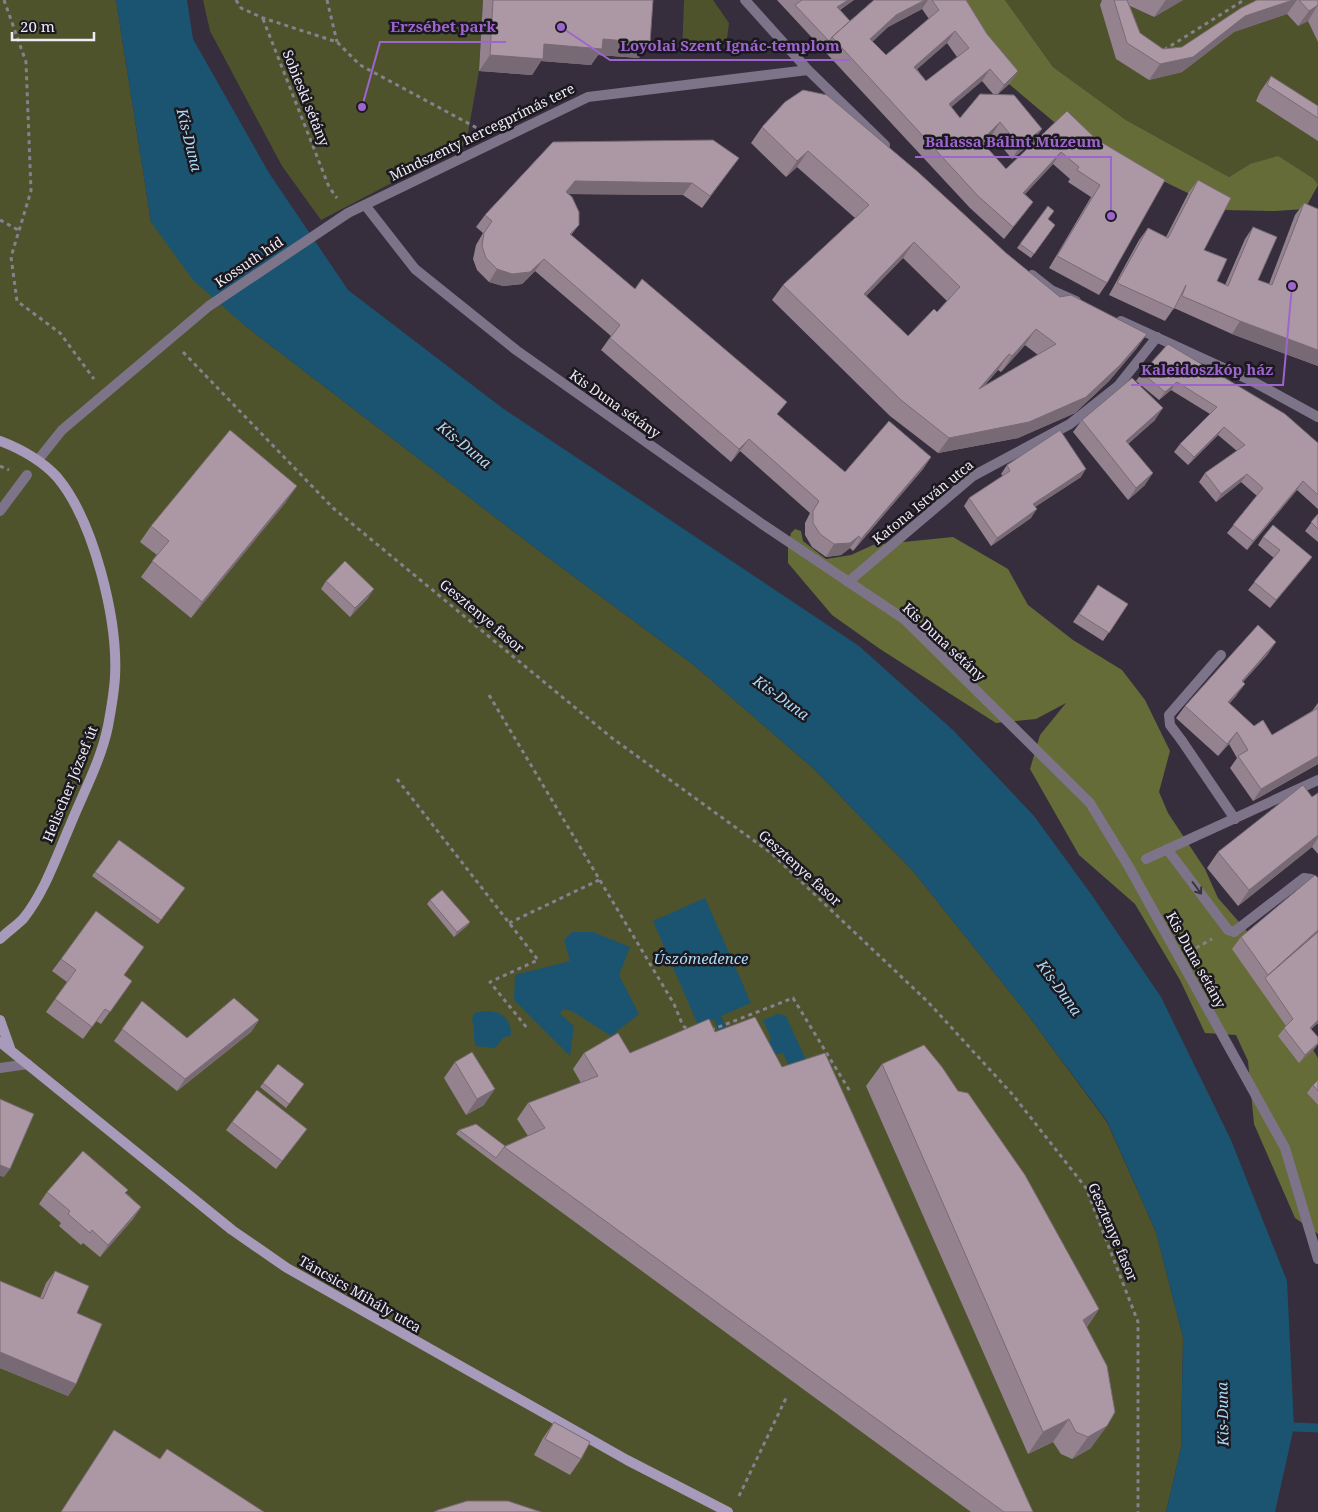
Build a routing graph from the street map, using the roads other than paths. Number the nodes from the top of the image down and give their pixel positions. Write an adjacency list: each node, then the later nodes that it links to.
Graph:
1 (745, 0): 2 (street)
2 (808, 70): 3 (street); 4 (street, Mindszenty hercegprímás tere)
3 (893, 153)
4 (365, 205): 5 (street, Mindszenty hercegprímás tere); 15 (street, Kis Duna sétány)
5 (348, 213): 12 (street, Kossuth híd)
6 (1022, 268): 7 (street)
7 (1087, 306)
8 (1113, 317): 9 (street)
9 (1157, 337): 10 (street); 15 (street, Katona István utca)
10 (1318, 416)
11 (0, 441): 12 (street, Helischer József út)
12 (38, 460): 22 (street, Helischer József út)
13 (27, 475): 14 (street)
14 (0, 511)
15 (848, 582): 28 (street, Kis Duna sétány)
16 (1220, 655): 18 (street)
17 (1318, 780): 18 (street)
18 (1235, 819): 19 (street)
19 (1167, 849): 20 (street); 21 (street, one-way to 21)
20 (1146, 859)
21 (1318, 886)
22 (0, 938)
23 (0, 1020): 25 (street)
24 (0, 1042): 25 (street)
25 (11, 1051): 26 (street, Táncsics Mihály utca)
26 (28, 1064): 27 (street); 29 (street, Táncsics Mihály utca)
27 (0, 1068)
28 (1318, 1258)
29 (728, 1512)

